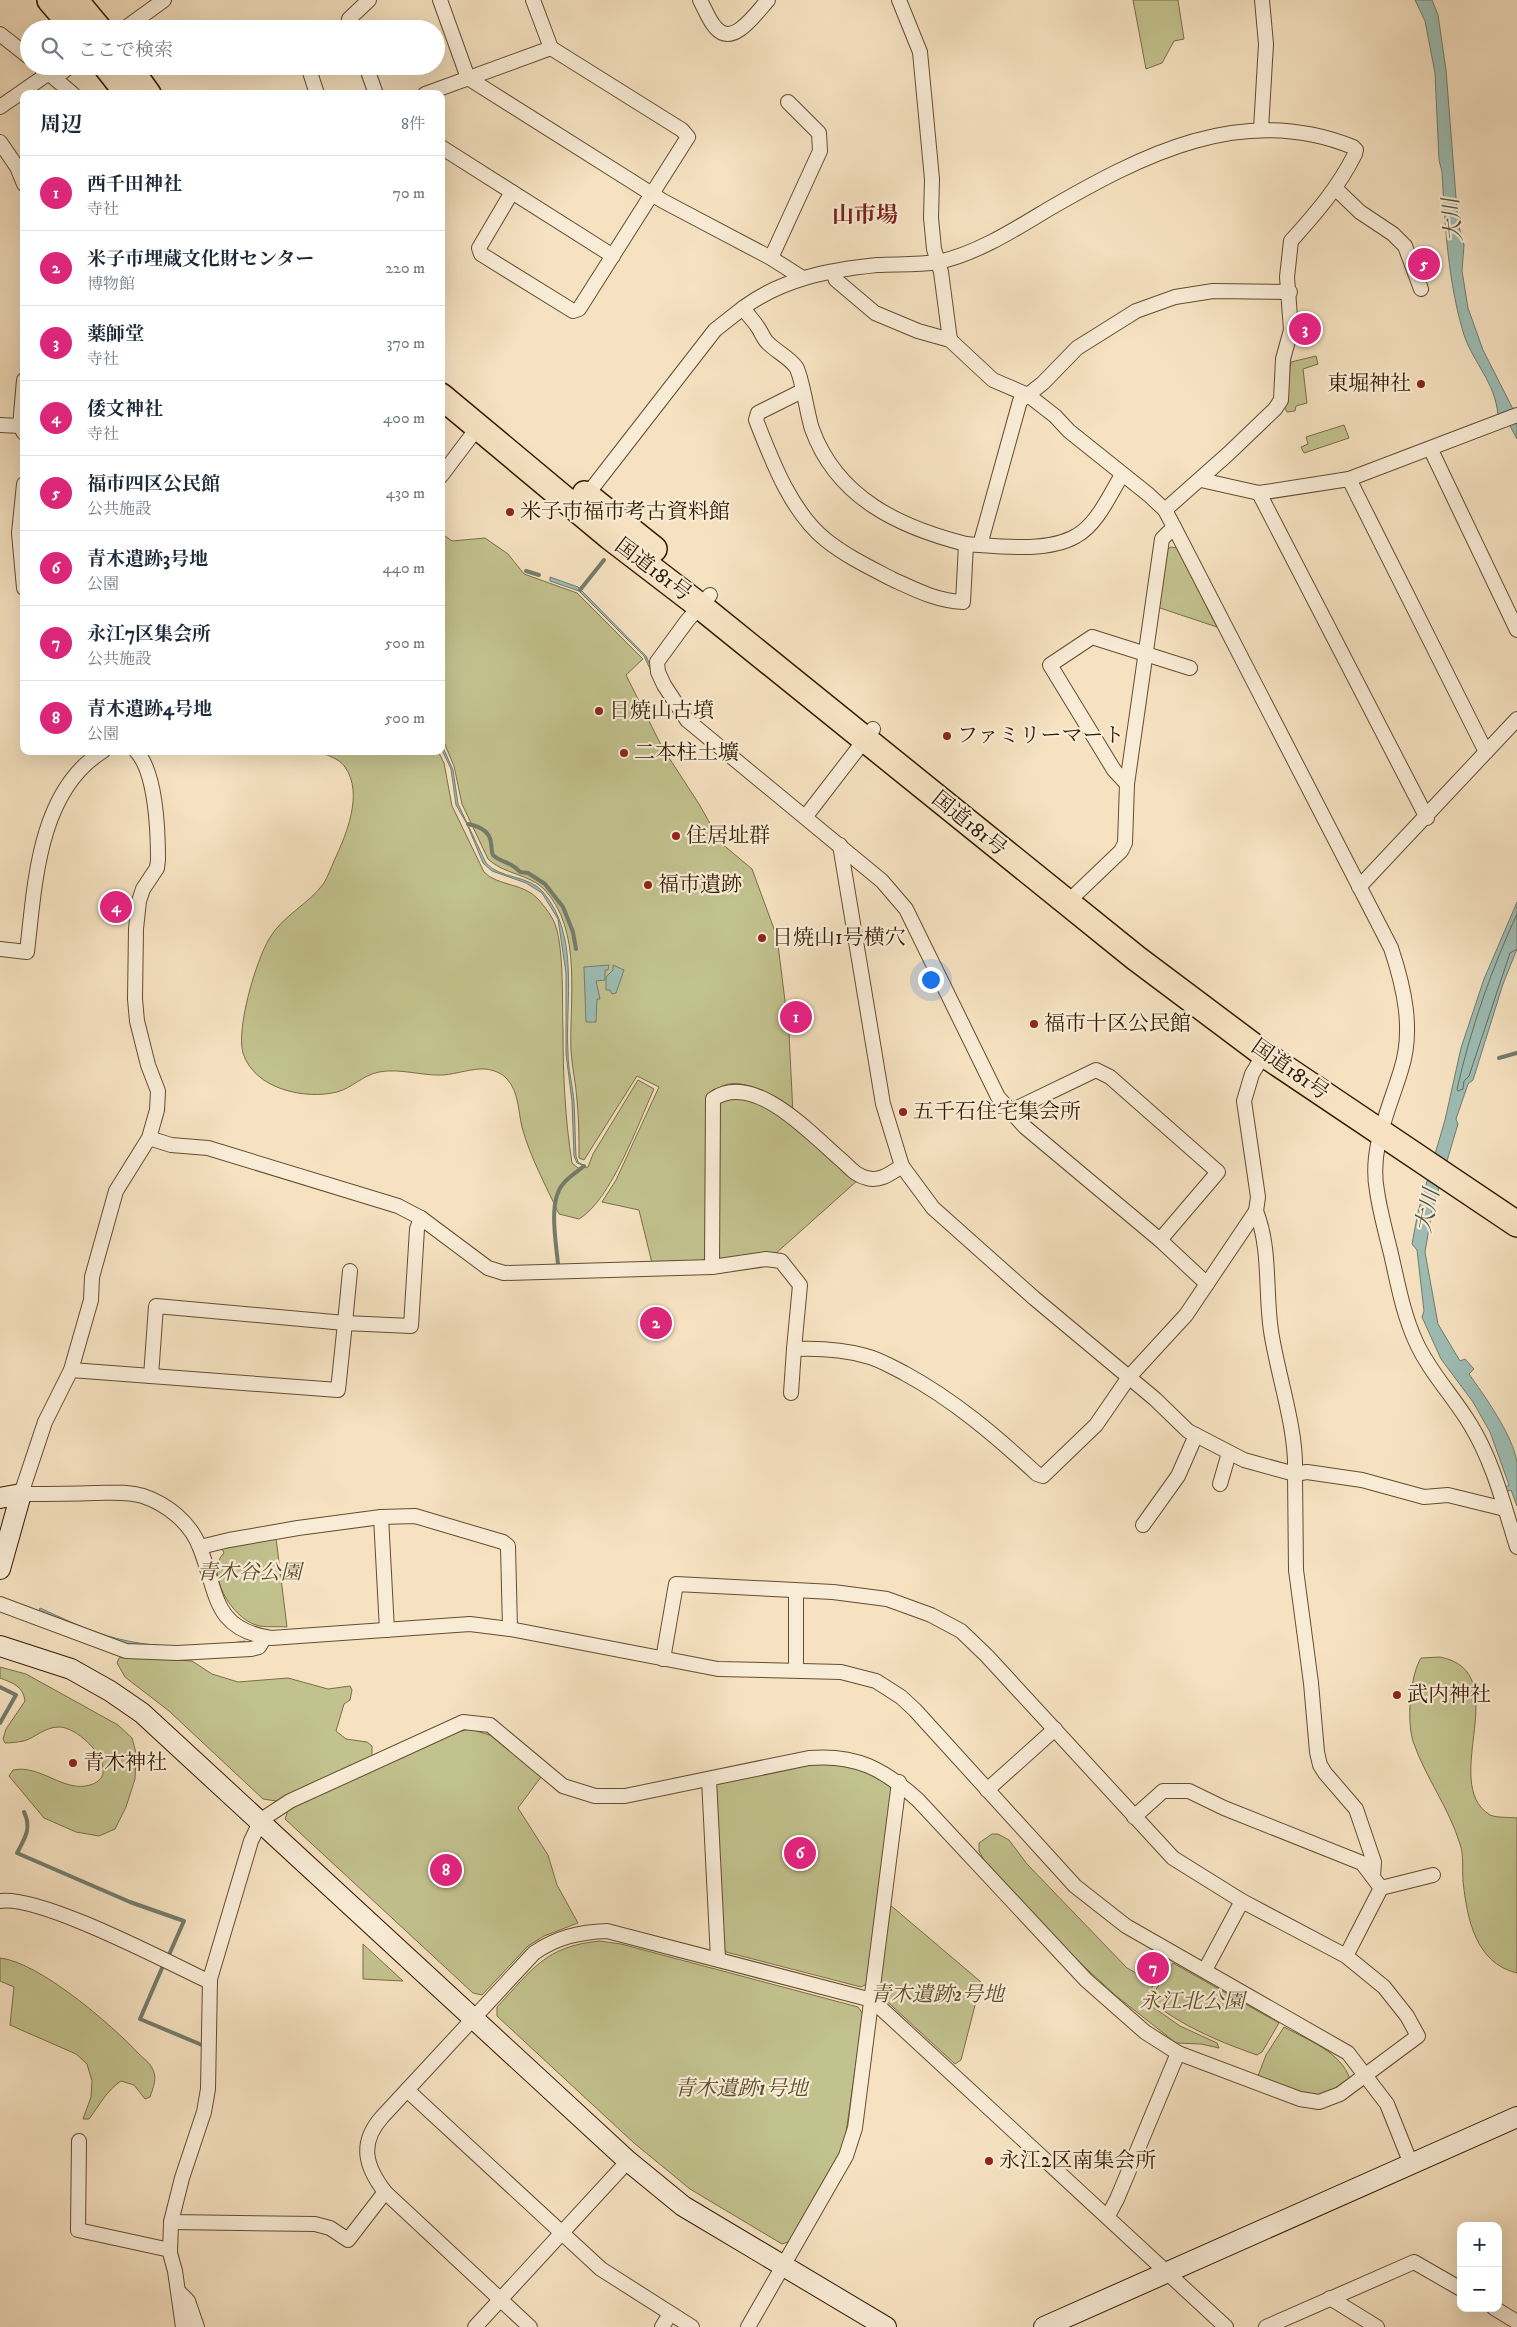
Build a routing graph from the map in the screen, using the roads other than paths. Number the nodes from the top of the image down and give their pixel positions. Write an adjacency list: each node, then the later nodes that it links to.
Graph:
1 (50, 0): 11 (highway)
2 (75, 0): 12 (highway)
3 (164, 0): 13 (street)
4 (369, 0): 14 (street)
5 (440, 0): 24 (street)
6 (533, 0): 16 (street)
7 (700, 0): 8 (street)
8 (768, 0)
9 (899, 0): 44 (street)
10 (1262, 0): 35 (street)
11 (67, 20)
12 (92, 20)
13 (136, 20)
14 (352, 20)
15 (0, 34): 17 (street)
16 (551, 48): 24 (street); 41 (street)
17 (20, 50)
18 (44, 75): 25 (street)
19 (51, 75): 26 (street)
20 (113, 75): 27 (highway)
21 (134, 75): 28 (highway)
22 (311, 75): 29 (street)
23 (369, 75): 30 (street)
24 (468, 78): 31 (street); 41 (street)
25 (23, 90)
26 (68, 90)
27 (125, 90)
28 (145, 90)
29 (316, 90)
30 (375, 90)
31 (436, 90)
32 (20, 92): 34 (street)
33 (788, 102): 43 (street)
34 (0, 107)
35 (1262, 129): 39 (street); 44 (street)
36 (0, 142): 38 (street)
37 (445, 150): 40 (street)
38 (20, 174)
39 (1335, 188): 47 (street); 48 (street)
40 (512, 192): 42 (street); 42 (street)
41 (654, 193): 42 (street); 43 (street)
42 (613, 256)
43 (772, 258): 46 (street)
44 (938, 262): 45 (street); 50 (street)
45 (832, 273): 46 (street); 50 (street)
46 (801, 277): 49 (street)
47 (1421, 289)
48 (1290, 292): 53 (street); 62 (street)
49 (742, 308): 52 (street); 65 (street)
50 (950, 340): 53 (street)
51 (445, 382): 65 (highway, 国道181号)
52 (802, 391): 70 (street); 70 (street)
53 (1028, 395): 61 (street); 71 (street)
54 (445, 399): 57 (highway, 国道181号)
55 (1517, 415): 59 (street)
56 (0, 425): 58 (street)
57 (478, 426): 60 (street); 65 (highway, 国道181号)
58 (20, 430)
59 (1431, 450): 63 (street); 73 (street)
60 (445, 471)
61 (1122, 475): 66 (street); 71 (street)
62 (1201, 480): 64 (street); 66 (street)
63 (1349, 480): 64 (street); 78 (street)
64 (1259, 493): 83 (street)
65 (581, 502): 72 (highway, 国道181号)
66 (1165, 510): 68 (street)
67 (20, 523): 69 (street)
68 (1174, 526): 74 (street); 85 (street)
69 (20, 544)
70 (966, 544): 71 (street)
71 (980, 545)
72 (706, 600): 77 (highway, 国道181号); 82 (street)
73 (1517, 630)
74 (1146, 654): 75 (street); 81 (street); 81 (street)
75 (1190, 668)
76 (1517, 719): 78 (street)
77 (869, 734): 82 (street); 86 (highway, 国道181号); 88 (highway, 国道181号)
78 (1486, 752): 83 (street)
79 (97, 755): 87 (street)
80 (140, 755): 91 (street)
81 (1127, 784): 86 (street)
82 (806, 816): 84 (street)
83 (1426, 818): 85 (street)
84 (840, 846): 89 (street); 92 (street)
85 (1359, 887): 90 (street)
86 (1075, 894): 88 (highway, 国道181号)
87 (0, 949)
88 (1266, 1050): 90 (highway, 国道181号); 95 (street)
89 (1011, 1111): 98 (street); 98 (street)
90 (1382, 1126): 93 (highway, 国道181号); 114 (street)
91 (149, 1138): 96 (street); 104 (street)
92 (902, 1166): 99 (street); 106 (street)
93 (1458, 1175): 94 (highway, 国道181号); 97 (highway, 国道181号)
94 (1517, 1204)
95 (1256, 1210): 101 (street); 110 (street)
96 (421, 1218): 99 (street); 102 (street)
97 (1517, 1224)
98 (1160, 1240): 101 (street)
99 (712, 1267): 103 (street)
100 (350, 1271): 102 (street)
101 (1207, 1284): 106 (street)
102 (345, 1323): 105 (street); 105 (street)
103 (794, 1349): 106 (street); 107 (street)
104 (71, 1370): 105 (street); 112 (street)
105 (151, 1376)
106 (1129, 1376): 108 (street)
107 (791, 1392)
108 (1196, 1435): 109 (street); 116 (street)
109 (1229, 1453): 110 (street); 111 (street)
110 (1295, 1474): 114 (street); 135 (street)
111 (1220, 1484)
112 (21, 1494): 113 (street); 117 (street); 119 (street)
113 (0, 1498)
114 (1504, 1509): 118 (street)
115 (381, 1517): 117 (street); 122 (street); 123 (street)
116 (1143, 1525)
117 (200, 1548): 124 (street)
118 (1517, 1548)
119 (0, 1568)
120 (796, 1591): 126 (street); 127 (street); 128 (street)
121 (0, 1604): 124 (street)
122 (510, 1629): 123 (street); 126 (street)
123 (387, 1630): 124 (street)
124 (265, 1637)
125 (0, 1646): 133 (street)
126 (663, 1659): 127 (street)
127 (796, 1670): 131 (street)
128 (1055, 1729): 131 (street); 132 (street)
129 (709, 1779): 130 (street); 133 (street); 139 (street)
130 (898, 1782): 142 (street); 144 (street)
131 (987, 1790): 140 (street)
132 (1134, 1817): 135 (street); 137 (street)
133 (261, 1820): 141 (street); 143 (street)
134 (1433, 1875): 135 (street)
135 (1377, 1883): 138 (street)
136 (0, 1901): 141 (street)
137 (1242, 1901): 138 (street); 140 (street)
138 (1346, 1956): 145 (street)
139 (718, 1959): 142 (street); 143 (street)
140 (1205, 1970): 145 (street)
141 (210, 1982): 153 (street)
142 (872, 2000): 152 (street); 156 (street)
143 (474, 2019): 146 (street); 149 (street)
144 (1178, 2053): 145 (street); 152 (street)
145 (1366, 2076): 150 (street)
146 (407, 2090): 151 (street); 154 (street)
147 (1517, 2117): 150 (street)
148 (79, 2140): 155 (street)
149 (628, 2161): 154 (street); 156 (street)
150 (1411, 2164): 157 (street)
151 (385, 2192): 153 (street); 161 (street)
152 (1108, 2216): 157 (street)
153 (171, 2222): 155 (street)
154 (561, 2235): 161 (street); 163 (street)
155 (170, 2250): 159 (street)
156 (783, 2266): 171 (street); 172 (street)
157 (1167, 2272): 173 (street); 174 (street)
158 (1457, 2286): 160 (street)
159 (178, 2291): 165 (street); 166 (street)
160 (1330, 2298): 175 (street); 176 (street)
161 (500, 2300): 167 (street); 168 (street)
162 (1501, 2312): 164 (street)
163 (670, 2314): 169 (street); 170 (street)
164 (1517, 2322)
165 (182, 2327)
166 (198, 2327)
167 (475, 2327)
168 (530, 2327)
169 (662, 2327)
170 (692, 2327)
171 (748, 2327)
172 (886, 2327)
173 (1044, 2327)
174 (1226, 2327)
175 (1266, 2327)
176 (1377, 2327)

